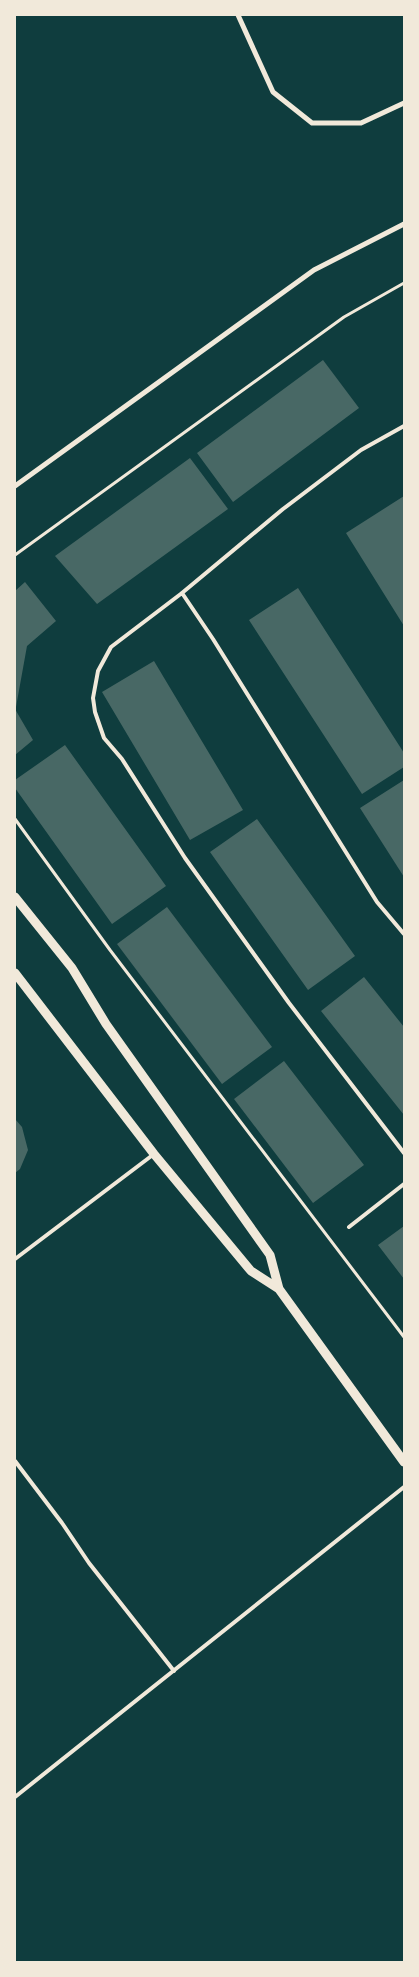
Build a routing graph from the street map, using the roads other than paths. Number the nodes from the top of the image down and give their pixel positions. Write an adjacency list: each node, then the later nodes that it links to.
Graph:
1 (238, 15): 2 (street)
2 (404, 103)
3 (404, 224): 5 (street)
4 (404, 426): 6 (lane)
5 (15, 486)
6 (182, 593): 8 (lane); 10 (lane)
7 (15, 897): 15 (street)
8 (404, 934)
9 (15, 973): 11 (street)
10 (404, 1153)
11 (154, 1154): 14 (lane); 15 (street)
12 (404, 1184): 13 (lane)
13 (349, 1227)
14 (15, 1259)
15 (278, 1289): 17 (street)
16 (15, 1460): 19 (lane)
17 (404, 1462)
18 (404, 1487): 19 (lane)
19 (174, 1671): 20 (lane)
20 (15, 1798)

